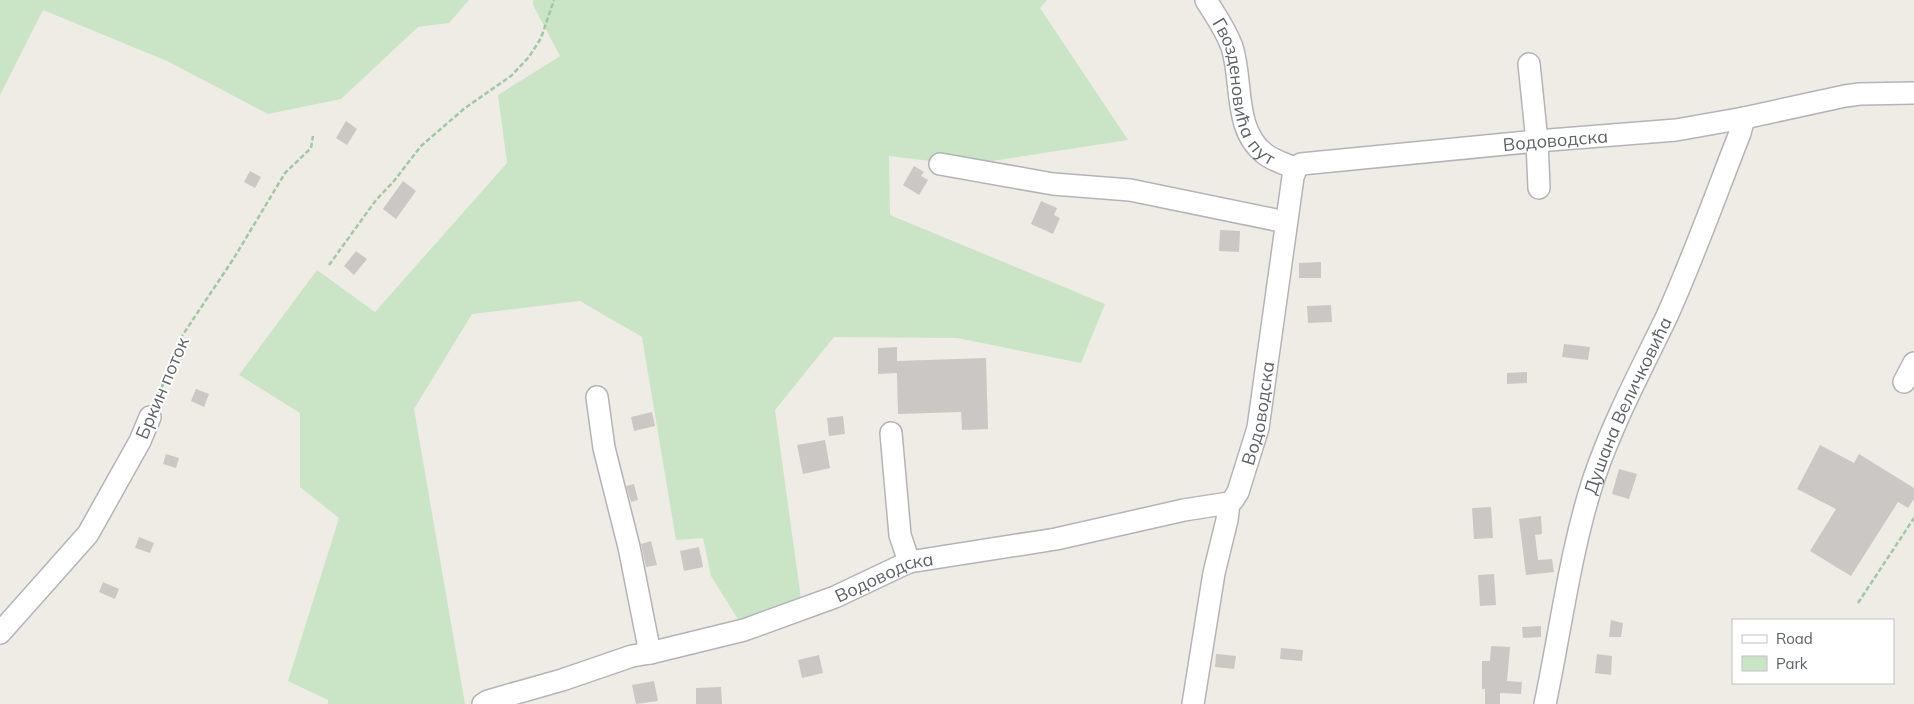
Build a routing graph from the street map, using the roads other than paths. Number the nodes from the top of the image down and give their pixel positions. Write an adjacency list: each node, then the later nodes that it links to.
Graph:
1 (1206, 0): 7 (street, Гвозденовића пут)
2 (1529, 64): 5 (street)
3 (1914, 93): 4 (street, Водоводска)
4 (1744, 118): 5 (street, Водоводска); 21 (street, Душана Величковића)
5 (1537, 141): 7 (street, Водоводска); 8 (street)
6 (940, 164): 9 (street)
7 (1296, 169): 9 (street, Водоводска)
8 (1539, 188)
9 (1286, 222): 15 (street, Водоводска)
10 (1914, 363): 11 (street)
11 (1904, 382)
12 (597, 397): 18 (street)
13 (150, 417): 17 (street, Бркин поток)
14 (891, 433): 16 (street)
15 (1228, 503): 16 (street, Водоводска); 20 (street)
16 (909, 562): 18 (street, Водоводска)
17 (0, 633)
18 (650, 653): 19 (street, Водоводска)
19 (483, 704)
20 (1193, 704)
21 (1545, 704)

